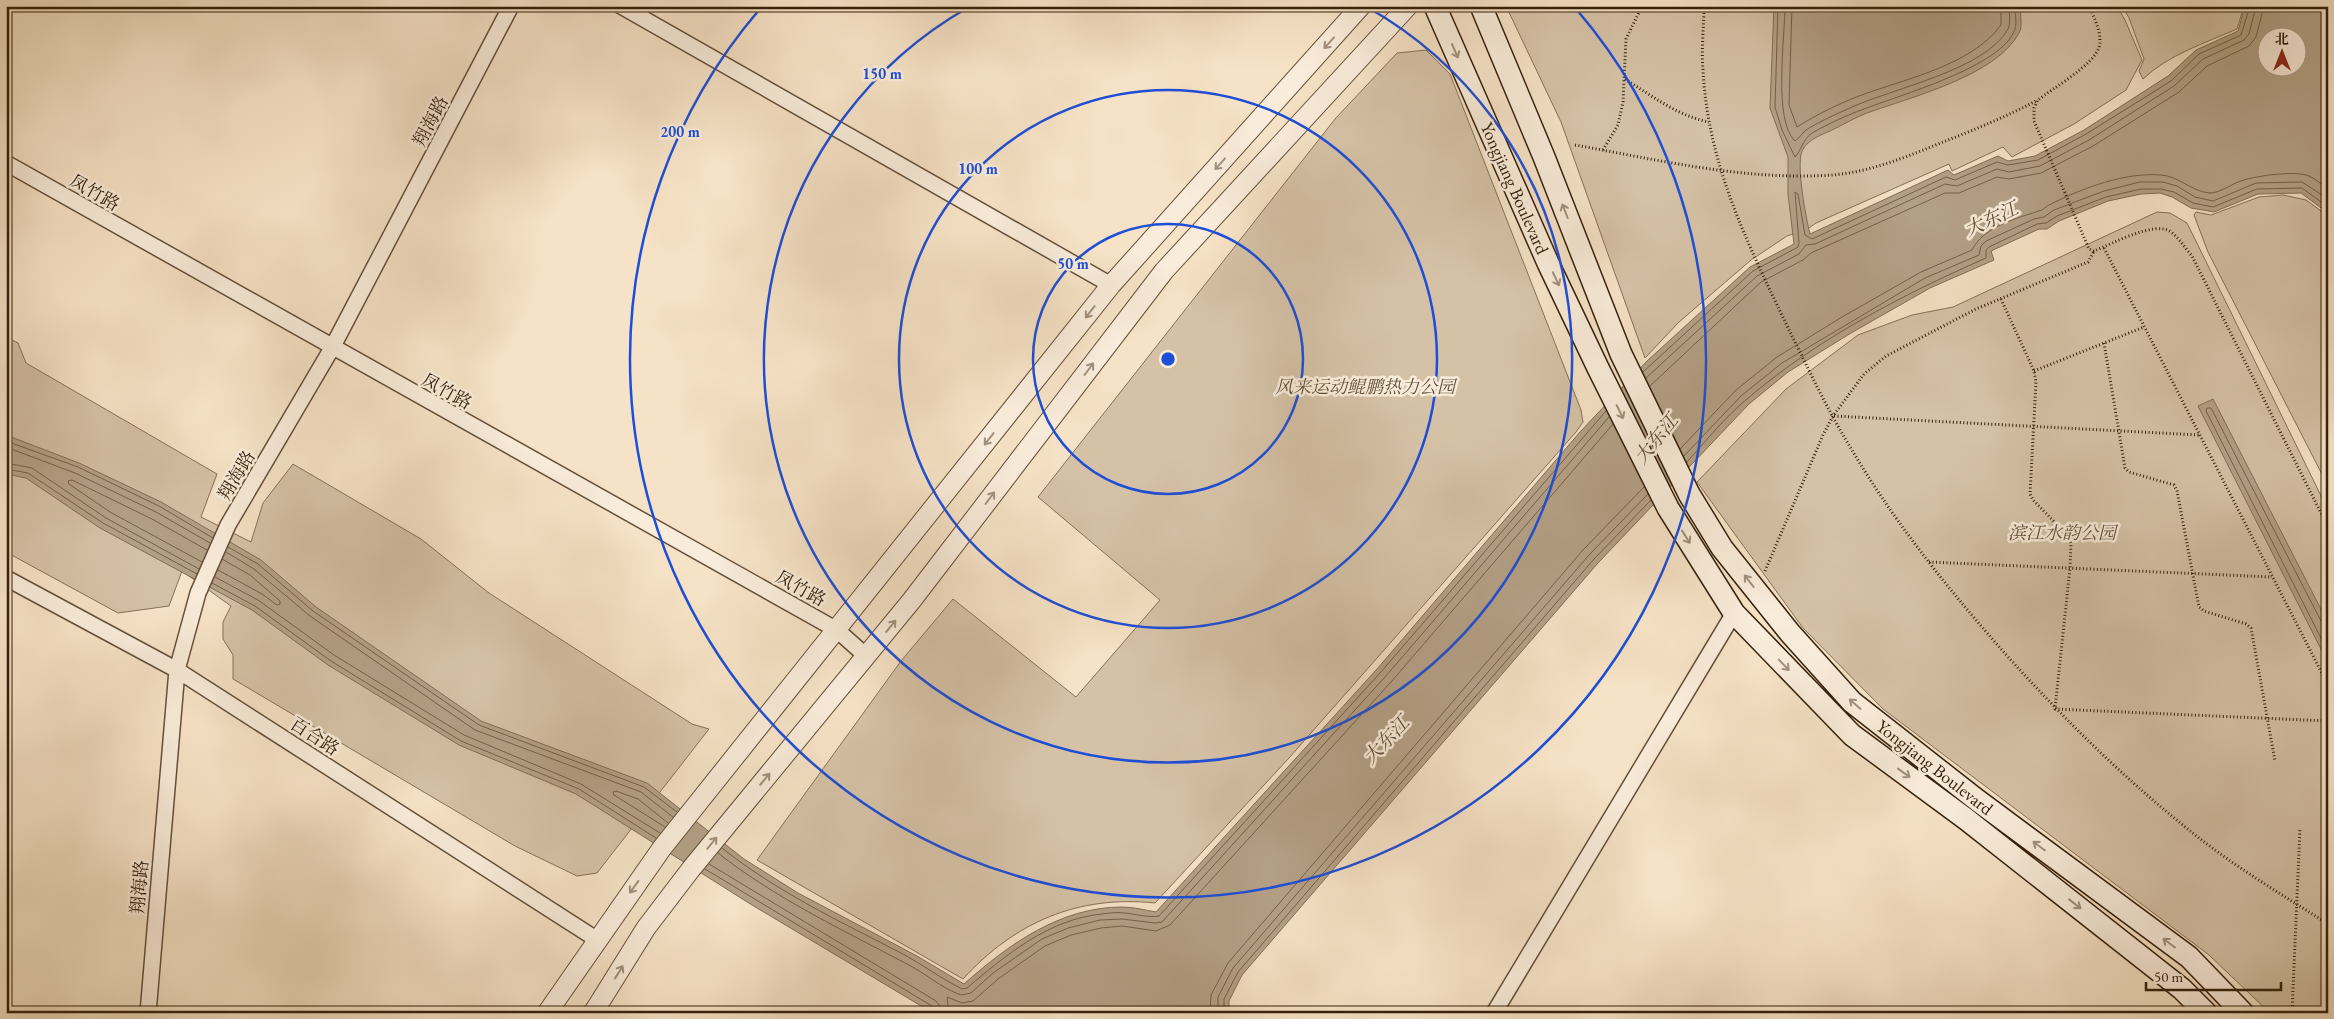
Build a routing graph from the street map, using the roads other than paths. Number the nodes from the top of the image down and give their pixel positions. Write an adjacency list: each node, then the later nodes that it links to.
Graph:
1 (511, 6): 9 (street, 翔海路)
2 (621, 6): 8 (street)
3 (1361, 6): 8 (street, one-way to 8)
4 (1408, 6): 13 (street, one-way to 4)
5 (1435, 6): 11 (main road, Yongjiang Boulevard, one-way to 11)
6 (1481, 6): 21 (main road, Yongjiang Boulevard, one-way to 6)
7 (6, 163): 9 (street, 凤竹路)
8 (1111, 285): 12 (street, one-way to 12)
9 (332, 348): 12 (street, 凤竹路); 14 (street, 翔海路)
10 (6, 578): 14 (street, 百合路)
11 (1734, 613): 19 (street); 20 (main road, Yongjiang Boulevard, one-way to 20)
12 (837, 630): 13 (street, 凤竹路); 15 (street, one-way to 15)
13 (866, 656): 18 (street, one-way to 13)
14 (177, 670): 15 (street, 百合路); 16 (street, 翔海路)
15 (596, 939): 17 (street)
16 (148, 1013)
17 (547, 1013)
18 (593, 1013)
19 (1494, 1013)
20 (2206, 1013)
21 (2243, 1013)

